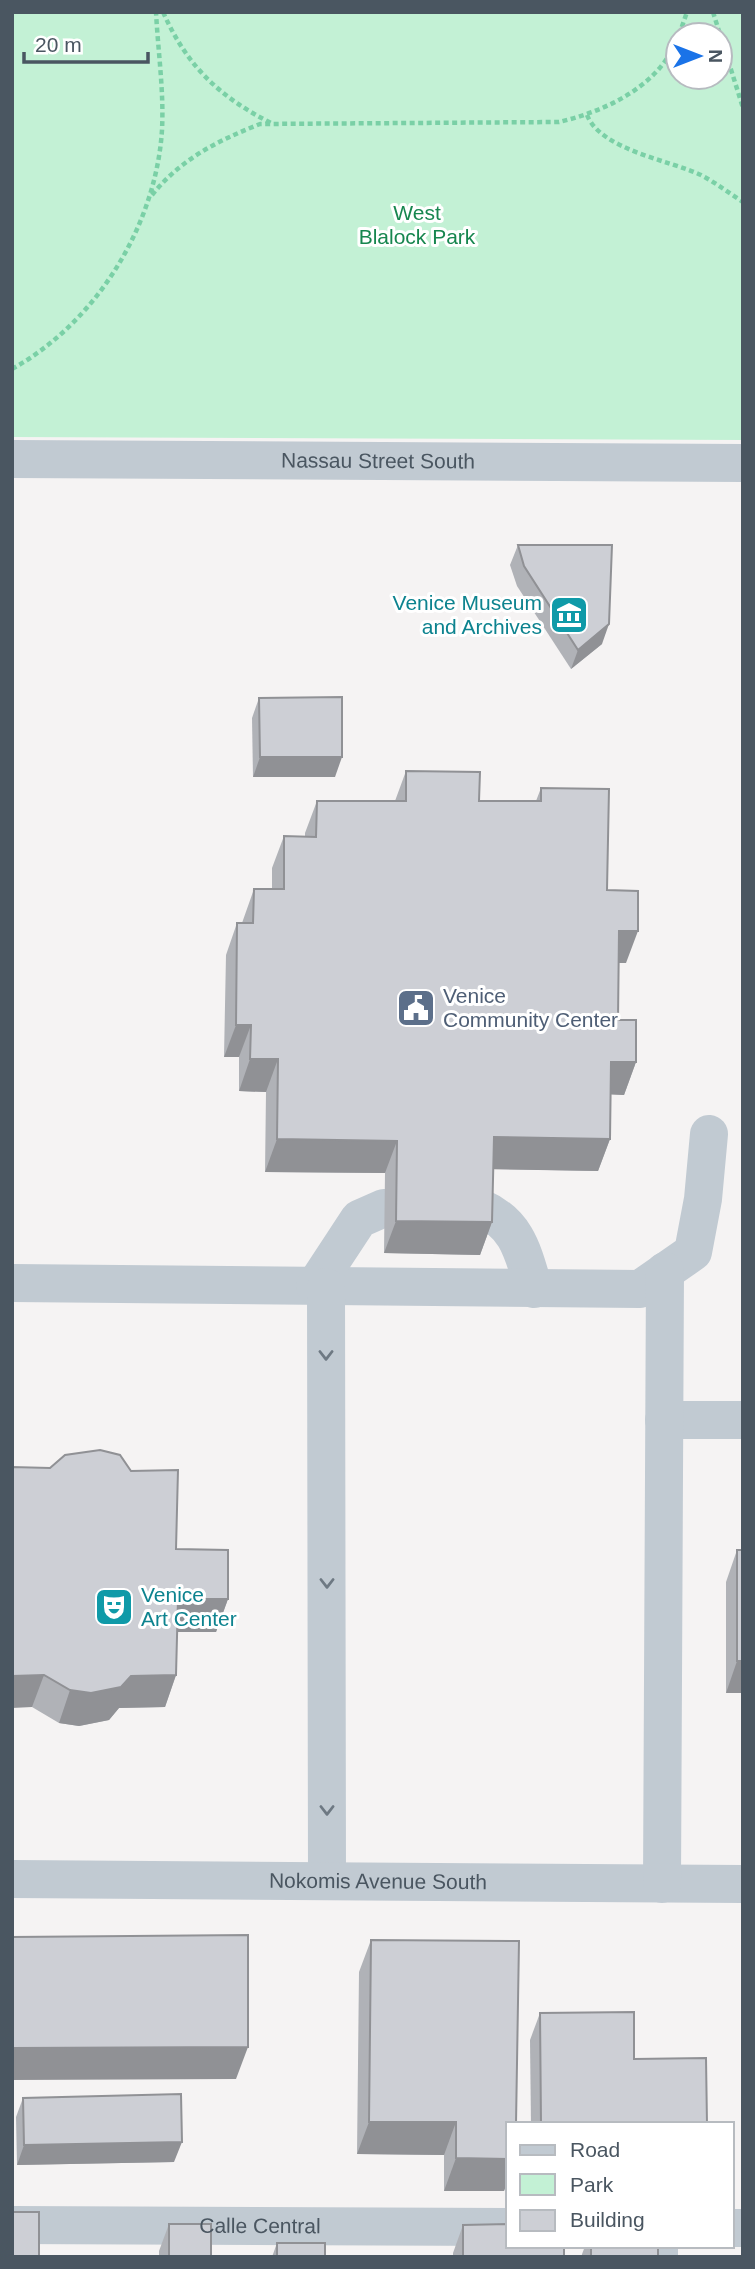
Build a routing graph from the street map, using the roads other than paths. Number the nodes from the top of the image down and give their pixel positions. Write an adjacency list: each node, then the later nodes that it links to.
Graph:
1 (12, 459): 2 (street, Nassau Street South)
2 (743, 463)
3 (709, 1134): 6 (street)
4 (384, 1208): 8 (street)
5 (481, 1208): 9 (street)
6 (665, 1271): 9 (street); 10 (street)
7 (12, 1283): 8 (street)
8 (321, 1287): 9 (street); 13 (street, one-way to 13)
9 (534, 1289)
10 (664, 1420): 11 (street); 14 (street)
11 (743, 1420)
12 (12, 1879): 13 (street, Nokomis Avenue South)
13 (327, 1881): 14 (street, Nokomis Avenue South)
14 (662, 1884): 15 (street, Nokomis Avenue South)
15 (743, 1884)
16 (12, 2225): 18 (street, Calle Central)
17 (506, 2227): 18 (street, Calle Central)
18 (92, 2241)

